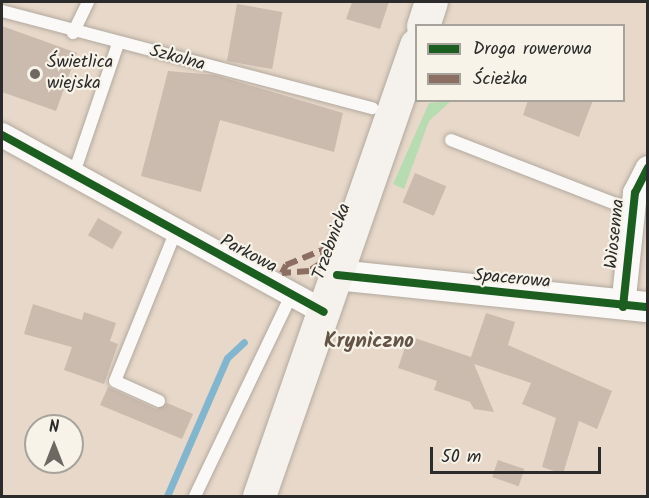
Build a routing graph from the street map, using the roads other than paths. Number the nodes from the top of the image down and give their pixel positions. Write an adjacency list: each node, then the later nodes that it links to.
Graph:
1 (83, 2): 5 (lane)
2 (430, 2): 4 (main road)
3 (2, 11): 5 (lane, Szkolna)
4 (424, 24)
5 (73, 33): 6 (lane, Szkolna)
6 (118, 44): 8 (lane, Szkolna); 12 (lane)
7 (415, 51): 15 (main road, Trzebnicka)
8 (373, 108)
9 (2, 135): 12 (street, Parkowa)
10 (451, 140): 13 (lane)
11 (648, 168): 13 (street, Wiosenna)
12 (72, 178): 14 (street, Parkowa)
13 (634, 211): 17 (street, Wiosenna)
14 (175, 233): 16 (street, Parkowa); 19 (lane)
15 (337, 275): 17 (street, Spacerowa); 18 (main road, Trzebnicka)
16 (291, 296): 18 (street, Parkowa); 20 (lane)
17 (635, 307)
18 (324, 312): 21 (main road, Trzebnicka)
19 (159, 401)
20 (195, 496)
21 (259, 496)

